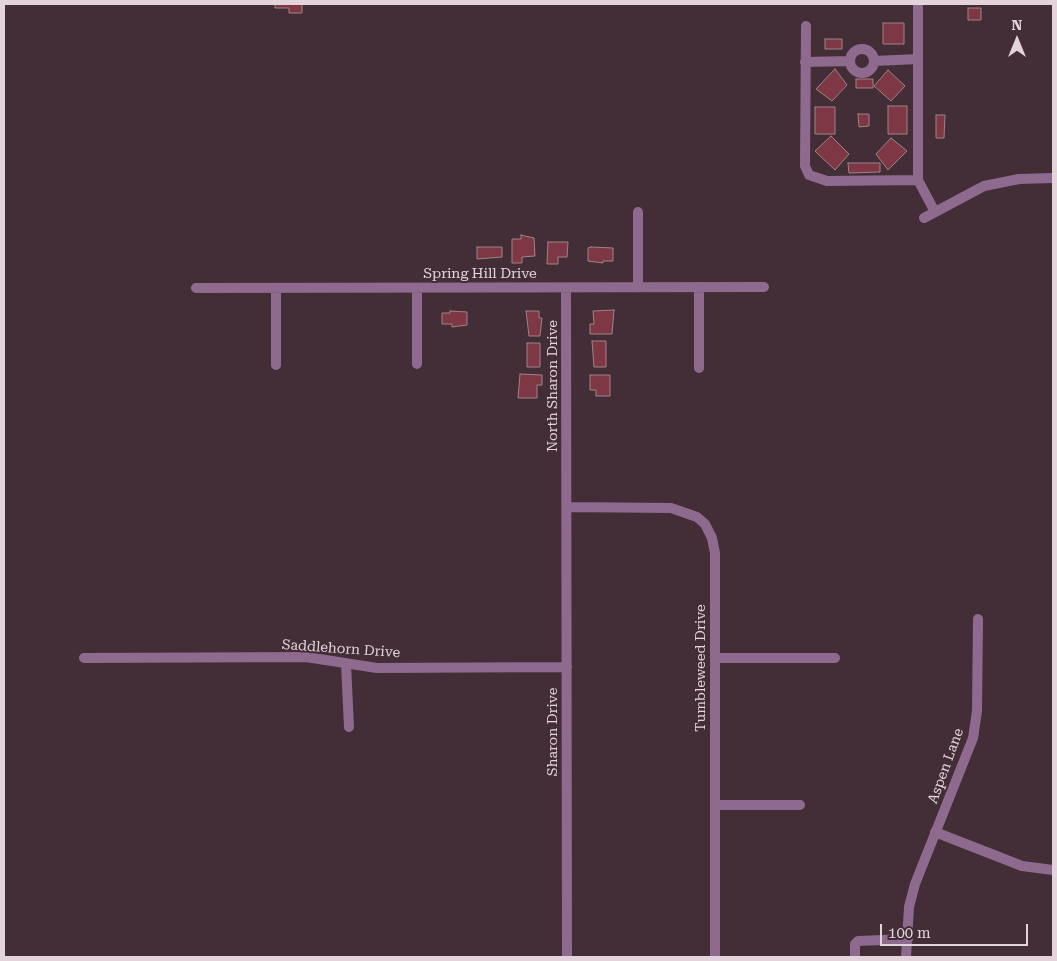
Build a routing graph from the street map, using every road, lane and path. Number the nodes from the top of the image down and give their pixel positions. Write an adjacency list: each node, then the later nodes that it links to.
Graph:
1 (918, 4): 3 (street)
2 (806, 26): 6 (street)
3 (918, 59): 4 (street); 8 (street)
4 (874, 60): 5 (street); 5 (street)
5 (850, 61): 6 (street)
6 (805, 62): 8 (street)
7 (1053, 178): 10 (street)
8 (918, 180): 10 (street)
9 (638, 212): 18 (street)
10 (935, 212): 11 (street)
11 (924, 218)
12 (699, 287): 13 (street, Spring Hill Drive); 18 (street, Spring Hill Drive); 21 (street)
13 (764, 287)
14 (196, 288): 15 (street, Spring Hill Drive)
15 (276, 288): 16 (street, Spring Hill Drive); 20 (street)
16 (417, 288): 17 (street, Spring Hill Drive); 19 (street)
17 (566, 288): 18 (street, Spring Hill Drive); 22 (street, North Sharon Drive)
18 (638, 288)
19 (417, 364)
20 (276, 365)
21 (699, 368)
22 (567, 507): 25 (street, Tumbleweed Drive); 28 (street, Sharon Drive)
23 (978, 619): 32 (street, Aspen Lane)
24 (84, 658): 27 (street, Saddlehorn Drive)
25 (715, 658): 26 (street); 30 (street, Tumbleweed Drive)
26 (835, 658)
27 (346, 664): 28 (street, Saddlehorn Drive); 29 (street)
28 (566, 667): 35 (street, Sharon Drive)
29 (349, 727)
30 (715, 805): 31 (street); 36 (street, Tumbleweed Drive)
31 (800, 805)
32 (935, 832): 33 (street); 34 (street, Aspen Lane)
33 (1053, 870)
34 (908, 939): 37 (street); 38 (street, Aspen Lane)
35 (567, 957)
36 (715, 957)
37 (855, 957)
38 (906, 957)

